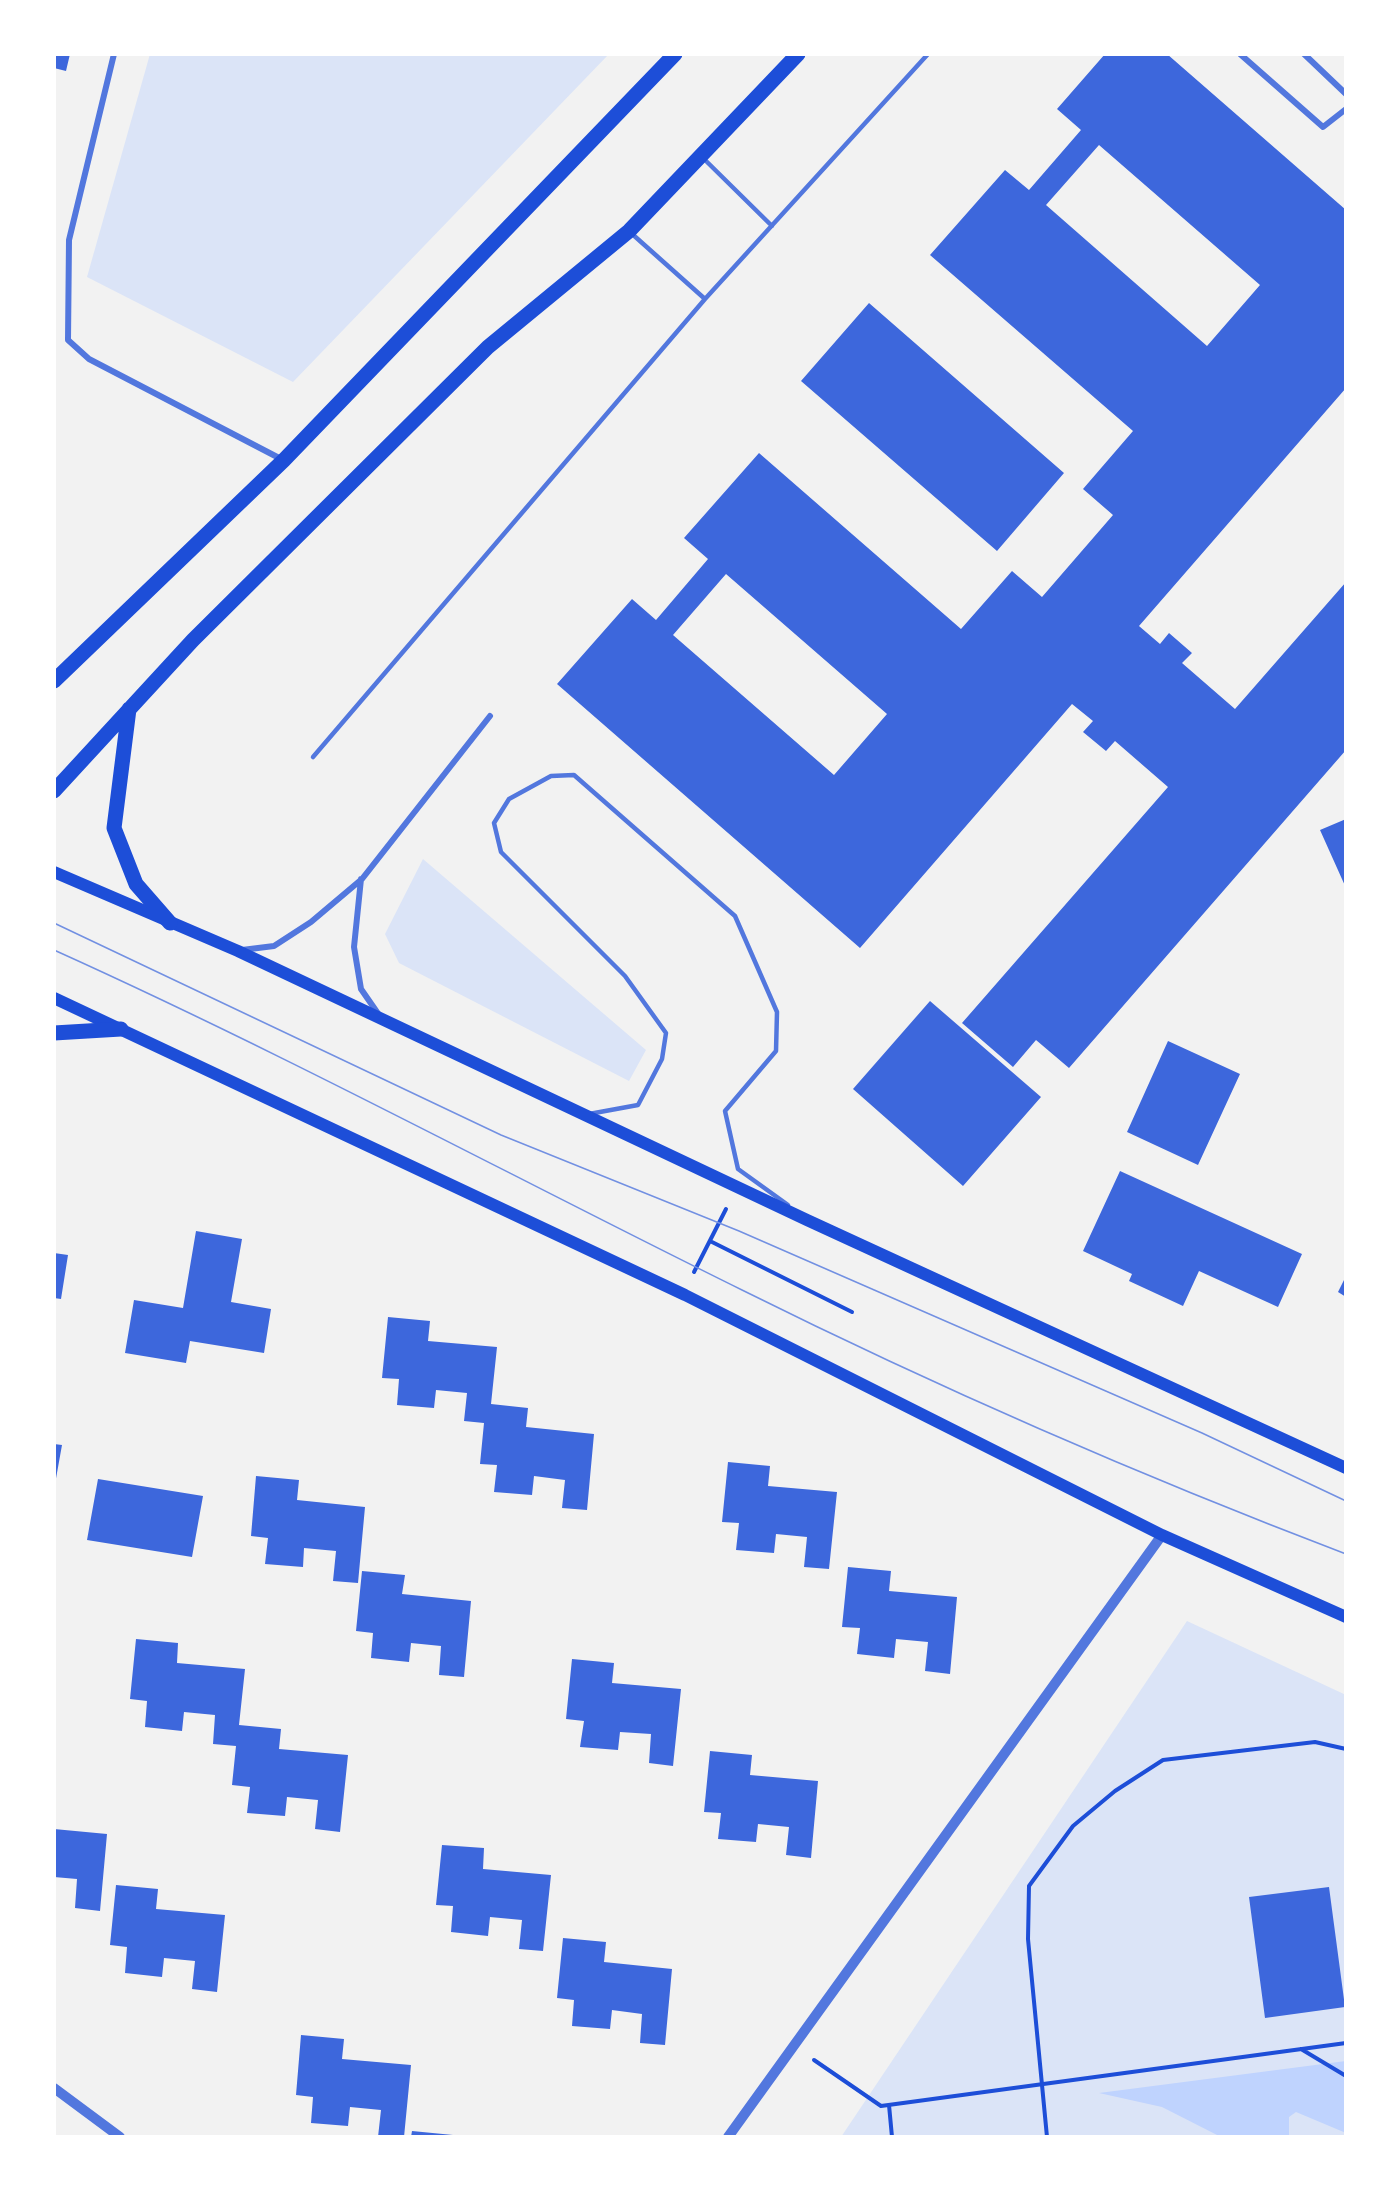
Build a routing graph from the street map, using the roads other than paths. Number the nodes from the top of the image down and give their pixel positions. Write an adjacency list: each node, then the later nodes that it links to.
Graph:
1 (114, 54): 13 (street)
2 (675, 54): 13 (main road)
3 (798, 54): 9 (main road)
4 (928, 54): 10 (lane)
5 (1240, 54): 8 (street)
6 (1304, 54): 7 (street)
7 (1346, 94)
8 (1346, 109)
9 (700, 156): 10 (lane); 11 (main road)
10 (772, 225): 12 (lane)
11 (629, 231): 12 (lane); 15 (main road)
12 (705, 299): 17 (lane)
13 (284, 460): 14 (main road)
14 (54, 681)
15 (129, 709): 18 (main road); 21 (main road)
16 (490, 716): 20 (street)
17 (313, 757)
18 (54, 791)
19 (54, 872): 21 (main road)
20 (362, 879): 22 (street); 24 (street)
21 (170, 923): 22 (main road)
22 (238, 951): 24 (main road)
23 (54, 998): 25 (main road)
24 (381, 1018): 27 (main road)
25 (121, 1029): 26 (main road); 30 (main road)
26 (54, 1033)
27 (585, 1115): 28 (main road); 28 (lane)
28 (807, 1220): 29 (main road)
29 (1346, 1468)
30 (1162, 1535): 31 (main road); 36 (street)
31 (1292, 1594): 32 (main road); 33 (main road)
32 (1346, 1608)
33 (1346, 1617)
34 (54, 2088): 35 (street)
35 (120, 2137)
36 (728, 2137)

